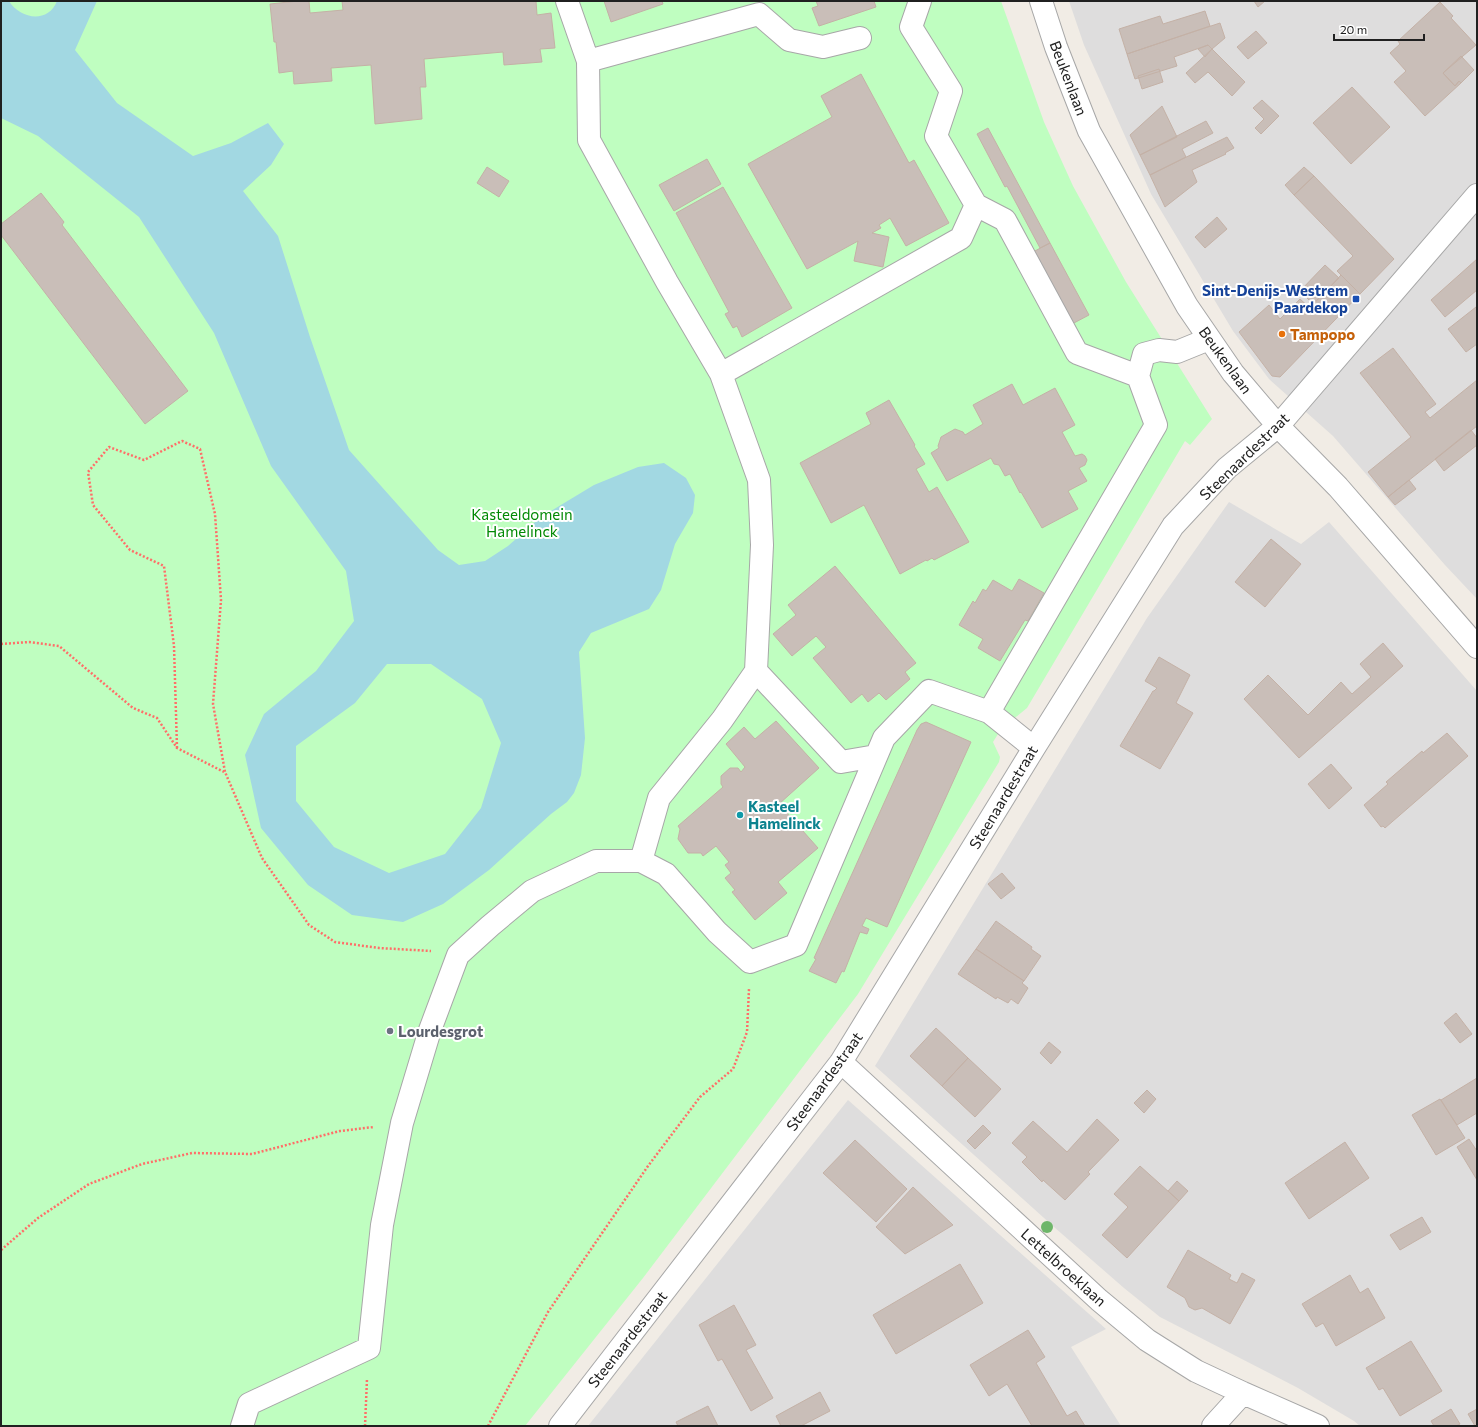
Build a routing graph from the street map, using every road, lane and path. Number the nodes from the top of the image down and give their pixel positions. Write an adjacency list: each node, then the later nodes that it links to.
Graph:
1 (567, 1): 5 (street)
2 (920, 1): 7 (street)
3 (1041, 1): 8 (street, Beukenlaan)
4 (860, 38): 5 (street)
5 (588, 61): 9 (street)
6 (1477, 195): 11 (street, Steenaardestraat)
7 (976, 205): 9 (street); 10 (street)
8 (1209, 339): 10 (street); 11 (street, Beukenlaan)
9 (720, 374): 14 (street)
10 (1138, 376): 15 (street)
11 (1278, 426): 13 (street, Beukenlaan); 17 (street, Steenaardestraat)
12 (1, 644): 16 (path)
13 (1477, 647)
14 (756, 671): 18 (street); 20 (street)
15 (989, 712): 17 (street); 18 (street)
16 (177, 748): 19 (path); 19 (path)
17 (1034, 748): 23 (street, Steenaardestraat)
18 (876, 756): 22 (street)
19 (224, 772): 21 (path)
20 (641, 861): 21 (street); 22 (street)
21 (458, 955): 24 (street)
22 (750, 962): 30 (path)
23 (841, 1062): 27 (street, Lettelbroeklaan); 31 (street, Steenaardestraat)
24 (402, 1123): 25 (path); 26 (street)
25 (1, 1250)
26 (369, 1348): 28 (street); 29 (path)
27 (1243, 1393): 32 (street); 33 (street, Lettelbroeklaan)
28 (242, 1426)
29 (365, 1426)
30 (488, 1426)
31 (560, 1426)
32 (1214, 1426)
33 (1318, 1426)

